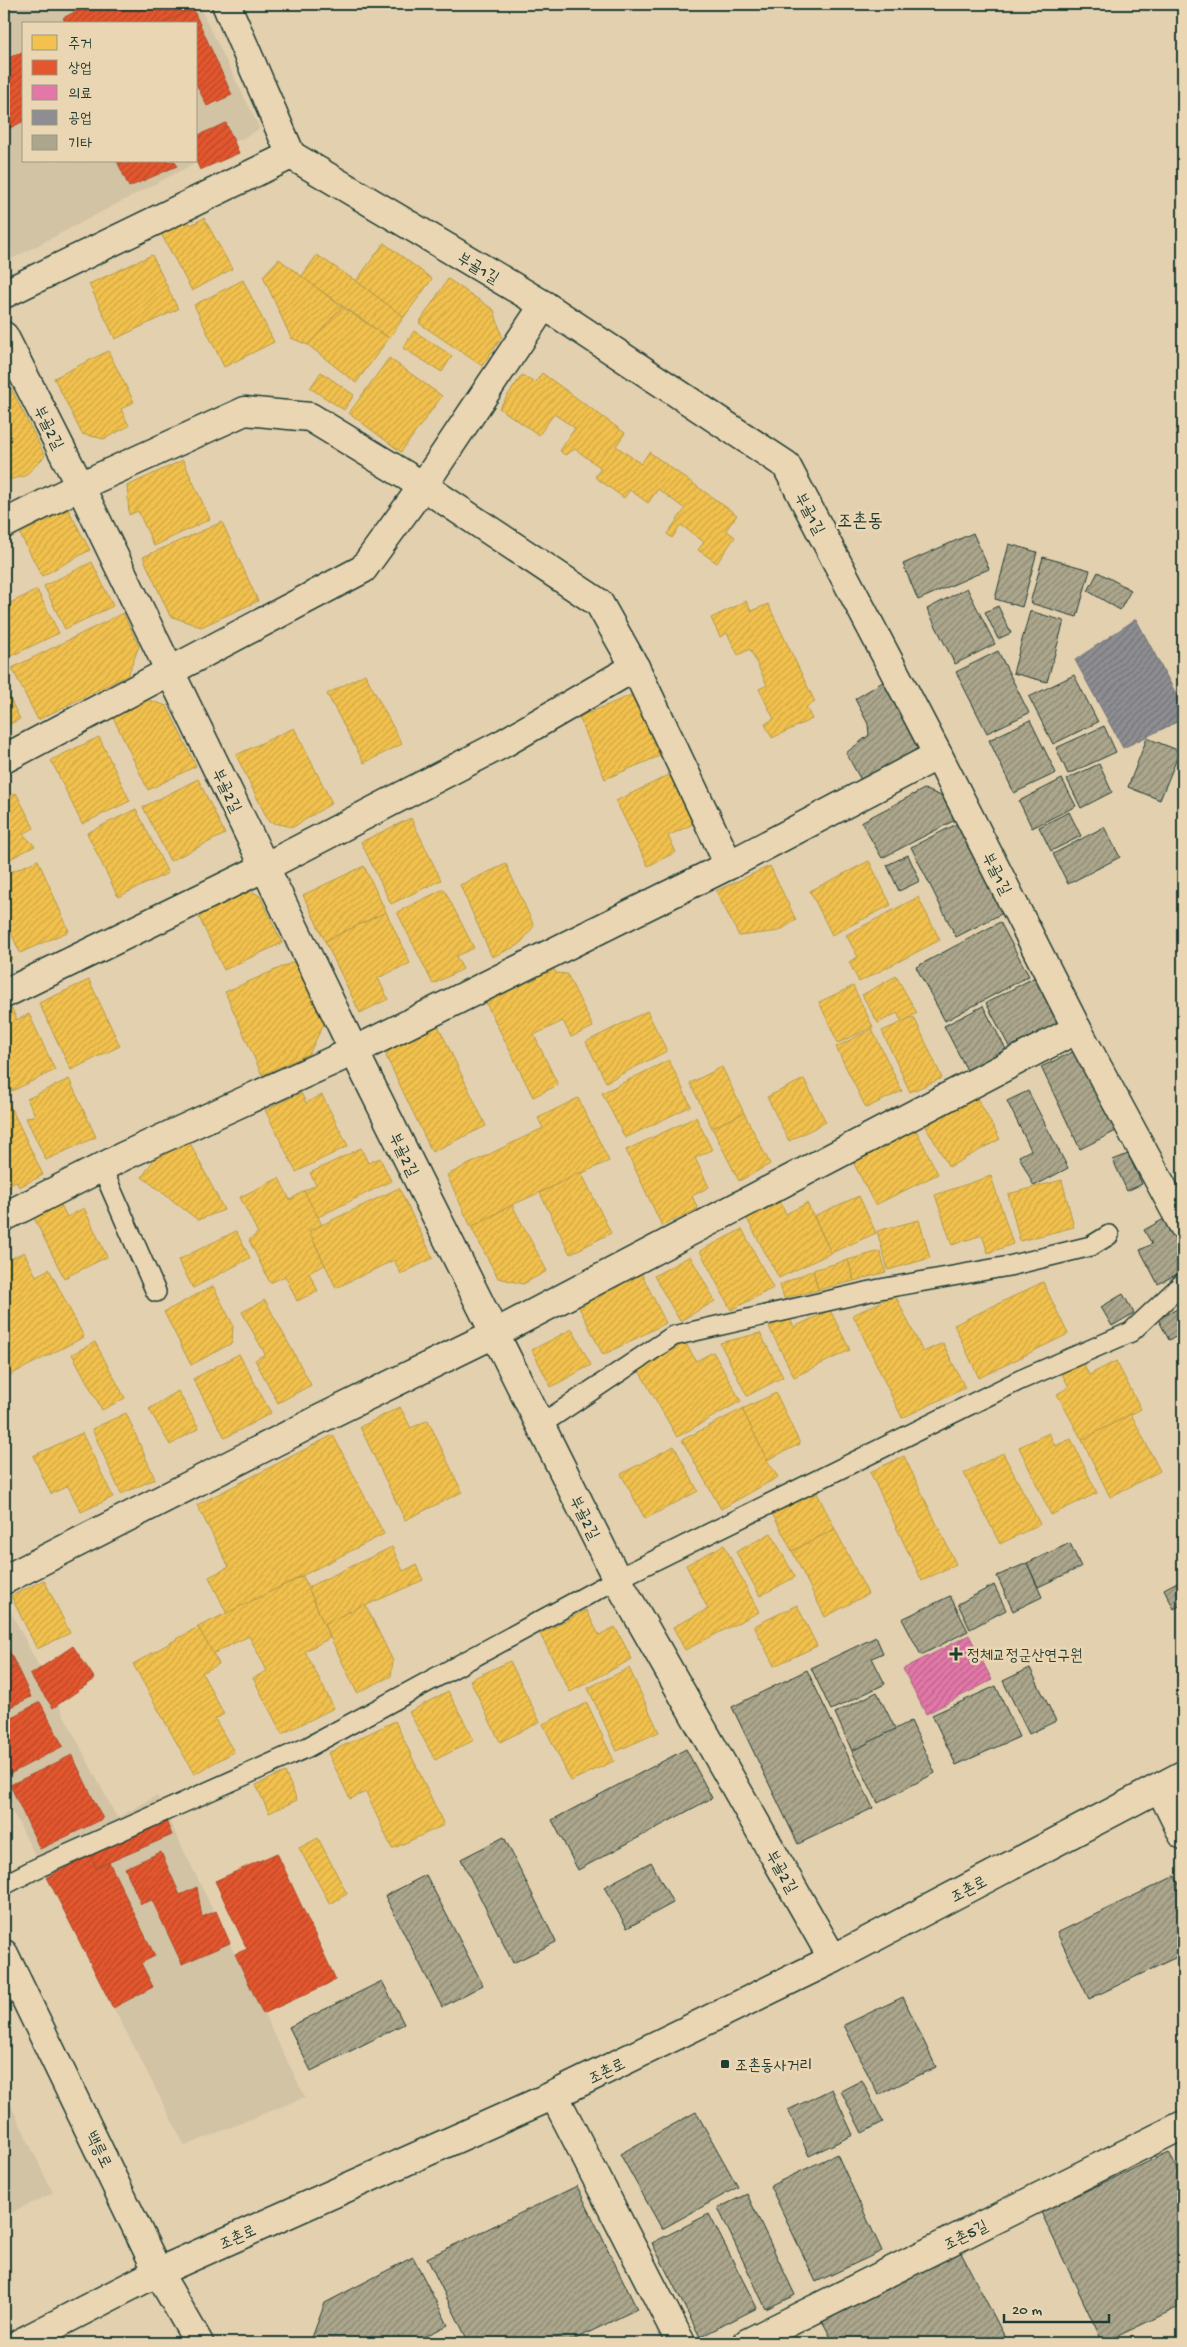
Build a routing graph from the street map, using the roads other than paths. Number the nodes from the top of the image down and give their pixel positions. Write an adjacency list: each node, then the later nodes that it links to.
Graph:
1 (226, 4): 2 (street)
2 (291, 155): 3 (street); 4 (street, 부골1길)
3 (4, 294)
4 (544, 305): 7 (street); 11 (street, 부골1길)
5 (4, 336): 6 (street, 부골2길)
6 (80, 486): 7 (street); 8 (street); 10 (street, 부골2길)
7 (423, 486): 9 (street); 10 (street)
8 (4, 524)
9 (635, 667): 13 (street); 14 (street)
10 (169, 671): 12 (street); 14 (street, 부골2길)
11 (938, 755): 13 (street); 16 (street, 부골1길)
12 (4, 759)
13 (730, 865): 17 (street)
14 (265, 867): 15 (street); 17 (street, 부골2길)
15 (4, 994)
16 (1077, 1029): 20 (street, 부골1길); 24 (street)
17 (354, 1051): 18 (street); 24 (street, 부골2길)
18 (102, 1168): 19 (street); 23 (lane)
19 (4, 1217)
20 (1183, 1226)
21 (1109, 1235): 25 (lane)
22 (1183, 1283): 26 (lane)
23 (156, 1292)
24 (494, 1334): 25 (street, 부골2길); 27 (street)
25 (540, 1425): 26 (street, 부골2길)
26 (618, 1579): 30 (lane); 32 (street, 부골2길)
27 (4, 1580)
28 (1171, 1782): 29 (street); 32 (street, 조촌로)
29 (1183, 1835)
30 (4, 1885)
31 (4, 1954): 35 (street, 백릉로)
32 (833, 1959): 33 (street, 조촌로)
33 (554, 2095): 35 (street, 조촌로); 38 (street)
34 (1183, 2125): 39 (street, 조촌5길)
35 (158, 2272): 36 (street, 조촌로); 37 (street, 백릉로)
36 (20, 2343)
37 (199, 2343)
38 (681, 2343)
39 (747, 2343)

